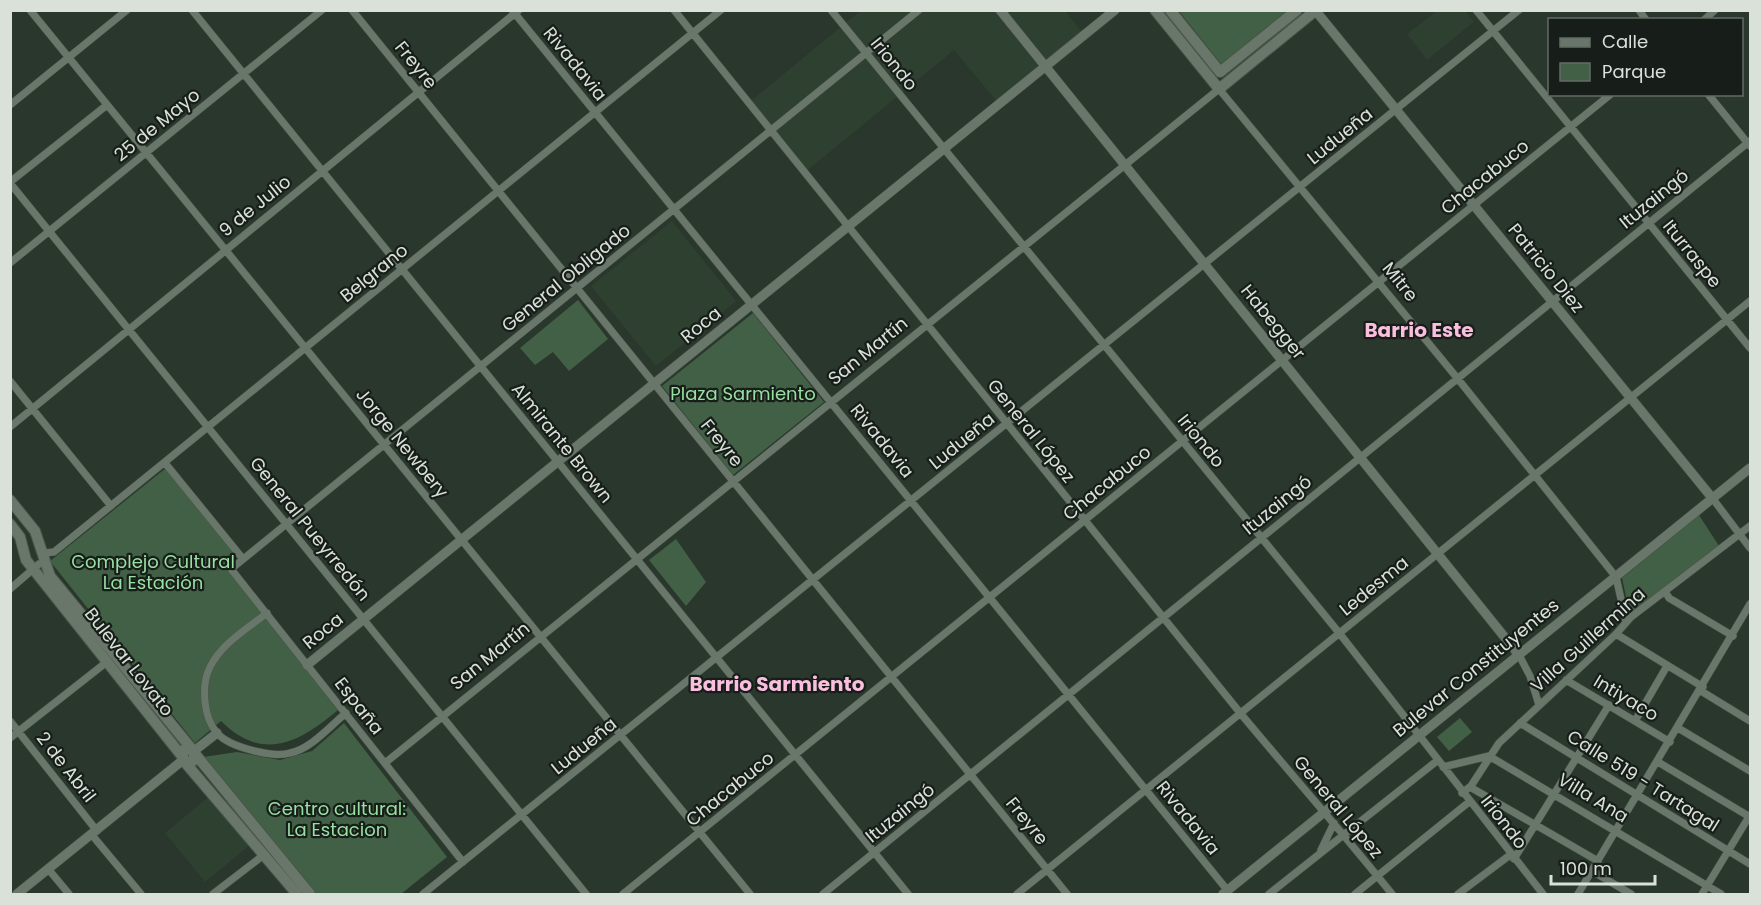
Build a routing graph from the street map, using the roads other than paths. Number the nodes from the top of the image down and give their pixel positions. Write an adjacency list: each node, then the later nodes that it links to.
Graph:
1 (30, 10): 22 (street, Jorge Newbery)
2 (127, 10): 22 (street)
3 (192, 10): 24 (street, Almirante Brown)
4 (322, 10): 24 (street, 25 de Mayo)
5 (352, 10): 26 (street, Freyre)
6 (674, 10): 20 (street, General López)
7 (721, 10): 20 (street, Belgrano)
8 (831, 10): 21 (street, Iriondo)
9 (919, 10): 21 (street, General Obligado)
10 (1000, 10): 23 (street, Habegger)
11 (1115, 10): 23 (street, Roca)
12 (1155, 10): 25 (main road, Mitre)
13 (1170, 10): 14 (main road)
14 (1297, 10)
15 (1476, 10): 19 (street, Iturraspe)
16 (1519, 10): 19 (street, Ludueña)
17 (1315, 11): 25 (main road, San Martín); 31 (street, Patricio Diez)
18 (515, 12): 26 (street, 9 de Julio); 32 (street, Rivadavia)
19 (1493, 32): 31 (street, Ludueña); 33 (street, Iturraspe)
20 (693, 34): 32 (street, Belgrano); 34 (street, General López)
21 (867, 54): 34 (street, General Obligado); 36 (street, Iriondo)
22 (69, 58): 29 (street); 30 (street, Jorge Newbery)
23 (1046, 67): 36 (street, Roca); 38 (street, Habegger)
24 (244, 74): 37 (street, 25 de Mayo); 39 (street, Almirante Brown)
25 (1219, 89): 38 (street, San Martín); 41 (street, Mitre)
26 (418, 93): 39 (street, 9 de Julio); 42 (street, Freyre)
27 (1609, 96): 33 (street, Chacabuco)
28 (1710, 96): 35 (street)
29 (10, 105)
30 (107, 105): 37 (street, Jorge Newbery); 40 (street)
31 (1395, 110): 41 (street, Ludueña); 43 (street, Patricio Diez)
32 (596, 112): 42 (street, Belgrano); 44 (street, Rivadavia)
33 (1570, 128): 43 (street, Chacabuco); 45 (street, Iturraspe)
34 (771, 131): 44 (street, General Obligado); 46 (street, General López)
35 (1750, 143): 45 (street, Ituzaingó)
36 (945, 149): 46 (street, Roca); 48 (street, Iriondo)
37 (147, 153): 47 (street, 25 de Mayo); 49 (street, Jorge Newbery)
38 (1125, 165): 48 (street, San Martín); 51 (street, Habegger)
39 (322, 171): 49 (street, 9 de Julio); 52 (street, Almirante Brown)
40 (10, 183): 47 (street, General Pueyrredón)
41 (1301, 187): 51 (street, Ludueña); 53 (street, Mitre)
42 (499, 191): 52 (street, Belgrano); 54 (street, Freyre)
43 (1473, 206): 53 (street, Chacabuco); 56 (street, Patricio Diez)
44 (674, 210): 54 (street, General Obligado); 57 (street, Rivadavia)
45 (1648, 224): 56 (street, Ituzaingó); 58 (street, Iturraspe)
46 (849, 226): 57 (street, Roca); 59 (street, General López)
47 (50, 231): 50 (street, 25 de Mayo); 60 (street, General Pueyrredón)
48 (1024, 247): 59 (street, San Martín); 61 (street, Iriondo)
49 (225, 250): 60 (street, 9 de Julio); 63 (street, Jorge Newbery)
50 (10, 263)
51 (1205, 264): 61 (street, Ludueña); 64 (street, Habegger)
52 (402, 270): 63 (street, Belgrano); 65 (street, Almirante Brown)
53 (1379, 282): 64 (street, Chacabuco); 66 (street, Mitre)
54 (577, 288): 65 (street, General Obligado); 68 (street, Freyre)
55 (1750, 301): 58 (street, Ledesma)
56 (1552, 302): 66 (street, Ituzaingó); 69 (street, Patricio Diez)
57 (752, 304): 68 (street, Roca); 70 (street, Rivadavia)
58 (1727, 320): 62 (street, Iturraspe); 69 (street, Ledesma)
59 (927, 325): 70 (street, San Martín); 72 (street, General López)
60 (128, 329): 71 (street, 9 de Julio); 74 (street, General Pueyrredón)
61 (1103, 345): 72 (street, Ludueña); 75 (street, Iriondo)
62 (1750, 348)
63 (306, 349): 74 (street, Belgrano); 76 (street, Jorge Newbery)
64 (1283, 360): 75 (street, Chacabuco); 77 (street, Habegger)
65 (480, 366): 76 (street, General Obligado); 78 (street, Almirante Brown)
66 (1458, 379): 77 (street, Ituzaingó); 81 (street, Mitre)
67 (10, 381): 71 (street)
68 (654, 384): 78 (street, Roca); 82 (street, Freyre)
69 (1630, 398): 81 (street, Ledesma); 83 (street, Patricio Diez)
70 (832, 402): 82 (street, San Martín); 85 (street, Rivadavia)
71 (33, 408): 73 (street, 9 de Julio); 86 (street)
72 (1007, 424): 85 (street, Ludueña); 87 (street, General López)
73 (10, 427)
74 (209, 428): 79 (street, Belgrano); 88 (street, General Pueyrredón)
75 (1182, 441): 87 (street, Chacabuco); 92 (street, Iriondo)
76 (383, 444): 88 (street, General Obligado); 93 (street, Jorge Newbery)
77 (1362, 457): 92 (street, Ituzaingó); 95 (street, Habegger)
78 (558, 462): 93 (street, Roca); 98 (street, Almirante Brown)
79 (165, 463): 86 (street, Belgrano); 97 (street)
80 (1750, 468): 83 (street, Bulevar Constituyentes)
81 (1535, 475): 95 (street, Ledesma); 100 (street, Mitre)
82 (733, 482): 98 (street, San Martín); 101 (street, Freyre)
83 (1713, 499): 91 (street, Patricio Diez); 100 (street, Bulevar Constituyentes)
84 (10, 500): 96 (main road, Bulevar Lovato)
85 (911, 501): 101 (street, Ludueña); 104 (street, Rivadavia)
86 (111, 506): 96 (street, Belgrano)
87 (1085, 521): 104 (street, Chacabuco); 107 (street, General López)
88 (286, 523): 97 (street, General Obligado); 108 (street, General Pueyrredón)
89 (10, 524): 96 (main road, Bulevar Lovato)
90 (1750, 526): 91 (street, Villa Guillermina)
91 (1741, 535): 94 (street, Patricio Diez); 103 (street, Villa Guillermina)
92 (1261, 537): 107 (street, Ituzaingó); 110 (street, Iriondo)
93 (462, 540): 108 (street, Roca); 113 (street, Jorge Newbery)
94 (1750, 548)
95 (1439, 553): 110 (street, Ledesma); 114 (street, Habegger)
96 (37, 559): 102 (street, Belgrano); 115 (main road, Bulevar Lovato); 115 (main road, Bulevar Lovato)
97 (243, 559): 99 (street, General Obligado)
98 (637, 560): 113 (street, San Martín); 116 (street, Almirante Brown)
99 (231, 569): 106 (street, España)
100 (1616, 577): 109 (street); 114 (street, Bulevar Constituyentes)
101 (813, 581): 116 (street, Ludueña); 119 (street, Freyre)
102 (10, 589)
103 (1665, 591): 109 (street, Villa Guillermina); 112 (street)
104 (990, 598): 119 (street, Chacabuco); 122 (street, Rivadavia)
105 (1750, 604): 112 (street)
106 (267, 613): 117 (street, España); 134 (street)
107 (1164, 618): 122 (street, Ituzaingó); 126 (street, General López)
108 (364, 619): 117 (street, Roca); 127 (street, General Pueyrredón)
109 (1626, 621): 111 (street, Villa Guillermina)
110 (1340, 634): 126 (street, Ledesma); 137 (street, Iriondo)
111 (1616, 634): 118 (street); 120 (street, Villa Guillermina)
112 (1732, 636): 121 (street)
113 (541, 637): 127 (street, San Martín); 135 (street, Jorge Newbery)
114 (1519, 655): 123 (street); 137 (street, Bulevar Constituyentes)
115 (111, 658): 133 (street); 139 (main road, Bulevar Lovato); 143 (main road, Bulevar Lovato)
116 (716, 659): 135 (street, Ludueña); 140 (street, Almirante Brown)
117 (307, 665): 125 (street, España)
118 (1667, 666): 121 (street); 129 (street)
119 (891, 678): 140 (street, Chacabuco); 149 (street, Freyre)
120 (1566, 680): 123 (street, Villa Guillermina); 124 (street, Intiyaco)
121 (1702, 689): 130 (street); 132 (street)
122 (1069, 694): 149 (street, Ituzaingó); 151 (street, Rivadavia)
123 (1539, 705): 131 (street, Villa Guillermina)
124 (1609, 705): 129 (street, Intiyaco); 142 (street)
125 (346, 713): 134 (street); 146 (street, España)
126 (1241, 714): 151 (street, Ledesma); 156 (street, General López)
127 (442, 716): 146 (street, San Martín); 157 (street, General Pueyrredón)
128 (10, 721): 133 (street, 2 de Abril)
129 (1635, 721): 138 (street, Intiyaco)
130 (1750, 721)
131 (1521, 723): 141 (street, Villa Guillermina); 142 (street, Calle 519 - Tartagal)
132 (1678, 728): 138 (street); 148 (street)
133 (19, 731): 136 (street); 162 (street, 2 de Abril)
134 (217, 733): 139 (street)
135 (620, 736): 157 (street, Ludueña); 163 (street, Jorge Newbery)
136 (10, 738)
137 (1422, 738): 144 (street, Iriondo); 156 (street, Bulevar Constituyentes)
138 (1670, 742): 145 (street)
139 (193, 751): 143 (main road); 165 (main road, Bulevar Lovato)
140 (794, 756): 163 (street, Chacabuco); 167 (street, Almirante Brown)
141 (1489, 756): 147 (street); 150 (street, Villa Guillermina); 152 (street, Villa Ana)
142 (1576, 756): 152 (street); 154 (street, Calle 519 - Tartagal)
143 (183, 759): 162 (street); 165 (main road, Bulevar Lovato)
144 (1438, 760): 147 (street, Iriondo); 164 (street)
145 (1658, 762): 154 (street); 158 (street)
146 (385, 763): 171 (street, España)
147 (1443, 767): 153 (street, Iriondo)
148 (1750, 771)
149 (970, 775): 167 (street, Ituzaingó); 174 (street, Freyre)
150 (1470, 787): 153 (street, Villa Guillermina); 160 (street)
151 (1146, 790): 174 (street, Ledesma); 178 (street, Rivadavia)
152 (1555, 792): 160 (street); 161 (street, Villa Ana)
153 (1462, 793): 155 (street, Iriondo)
154 (1638, 795): 161 (street); 166 (street, Calle 519 - Tartagal)
155 (1469, 802): 169 (street, Iriondo); 176 (street)
156 (1323, 813): 159 (street, General López); 178 (street, Bulevar Constituyentes)
157 (522, 815): 171 (street, Ludueña); 186 (street, General Pueyrredón)
158 (1750, 817): 166 (street)
159 (1334, 823): 164 (street, General López); 168 (street)
160 (1535, 825): 169 (street); 170 (street)
161 (1617, 830): 170 (street); 177 (street, Villa Ana)
162 (95, 833): 173 (street); 181 (street, 2 de Abril)
163 (699, 833): 187 (street, Chacabuco); 188 (street, Jorge Newbery)
164 (1345, 834): 168 (street); 176 (street, General López)
165 (268, 851): 182 (street); 183 (main road, Bulevar Lovato); 184 (main road, Bulevar Lovato)
166 (1729, 851): 172 (street, Calle 519 - Tartagal); 177 (street)
167 (874, 853): 189 (street, Ituzaingó); 190 (street, Almirante Brown)
168 (1315, 857): 193 (street)
169 (1512, 857): 196 (street); 197 (street, Iriondo)
170 (1598, 861): 175 (street)
171 (463, 862): 185 (street, Ludueña)
172 (1750, 864)
173 (49, 870): 179 (street); 180 (street)
174 (1047, 870): 191 (street, Ledesma); 192 (street, Freyre)
175 (1592, 871): 198 (street); 199 (street)
176 (1378, 876): 194 (street); 195 (street, General López)
177 (1707, 886): 200 (street); 201 (street, Villa Ana)
178 (1226, 893)
179 (17, 894)
180 (69, 894)
181 (141, 894)
182 (213, 894)
183 (297, 894)
184 (310, 894)
185 (423, 894)
186 (586, 894)
187 (623, 894)
188 (750, 894)
189 (823, 894)
190 (908, 894)
191 (1017, 894)
192 (1067, 894)
193 (1269, 894)
194 (1355, 894)
195 (1392, 894)
196 (1458, 894)
197 (1543, 894)
198 (1578, 894)
199 (1629, 894)
200 (1702, 894)
201 (1721, 894)

